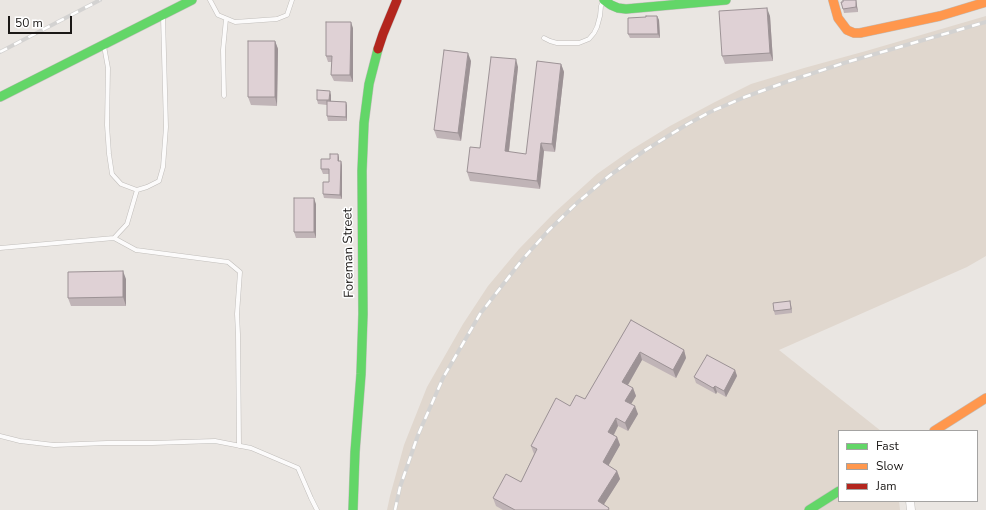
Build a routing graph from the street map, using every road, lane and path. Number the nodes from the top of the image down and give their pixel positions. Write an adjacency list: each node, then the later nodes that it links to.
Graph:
1 (192, 0): 10 (street)
2 (210, 0): 11 (lane)
3 (292, 0): 11 (lane)
4 (397, 0): 25 (street, Foreman Street)
5 (605, 0): 6 (street); 12 (lane)
6 (717, 0): 7 (street)
7 (726, 0)
8 (834, 0): 9 (street)
9 (986, 2)
10 (162, 15): 13 (street); 16 (lane)
11 (226, 18): 14 (lane)
12 (544, 38)
13 (103, 44): 15 (street); 16 (lane)
14 (224, 96)
15 (0, 97)
16 (137, 190): 17 (lane)
17 (114, 238): 18 (lane); 22 (lane)
18 (0, 248)
19 (986, 398): 20 (street)
20 (936, 430)
21 (0, 436): 22 (lane)
22 (239, 446): 24 (lane)
23 (838, 492): 26 (street)
24 (317, 510)
25 (353, 510)
26 (809, 510)

